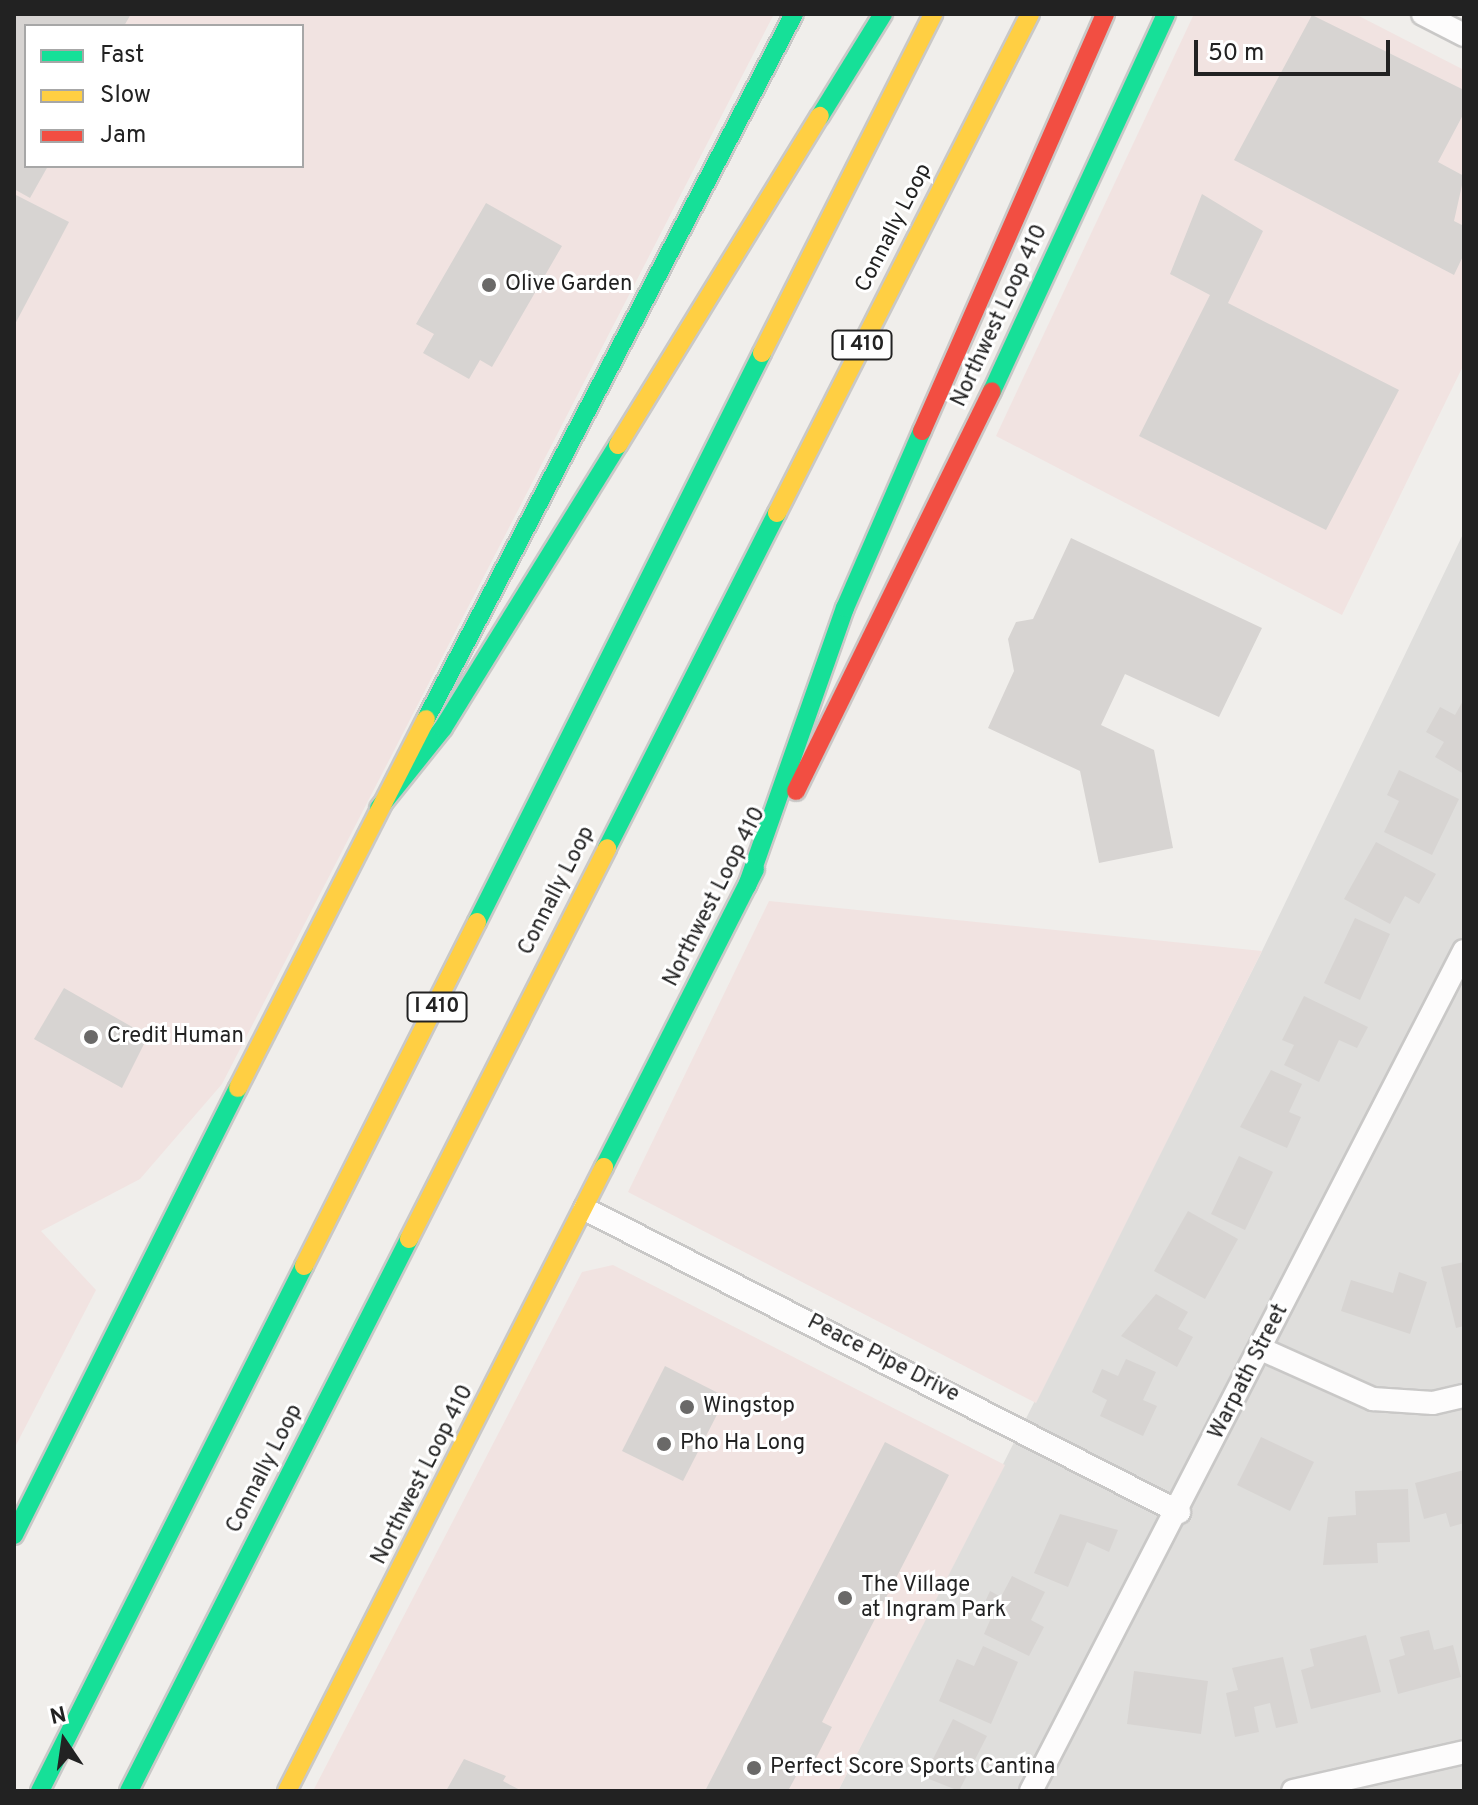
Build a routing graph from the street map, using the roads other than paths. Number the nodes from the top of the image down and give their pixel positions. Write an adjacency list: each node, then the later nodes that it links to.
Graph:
1 (794, 14): 9 (main road)
2 (883, 14): 9 (main road)
3 (933, 14): 17 (main road, I 410)
4 (1030, 14): 22 (main road, Connally Loop / I 410)
5 (1105, 14): 10 (main road)
6 (1166, 14): 10 (main road, Northwest Loop 410)
7 (1423, 14): 8 (street)
8 (1464, 35)
9 (379, 808): 16 (main road)
10 (747, 886): 12 (main road, Northwest Loop 410)
11 (1464, 951): 13 (street, Warpath Street)
12 (585, 1209): 15 (street, Peace Pipe Drive); 23 (main road, Northwest Loop 410)
13 (1261, 1349): 14 (street); 15 (street, Warpath Street)
14 (1464, 1396)
15 (1179, 1512): 19 (street, Warpath Street)
16 (14, 1535)
17 (92, 1689): 20 (main road); 21 (main road, I 410)
18 (1464, 1752): 24 (street)
19 (1040, 1788)
20 (19, 1791)
21 (40, 1791)
22 (129, 1791)
23 (287, 1791)
24 (1293, 1791)

